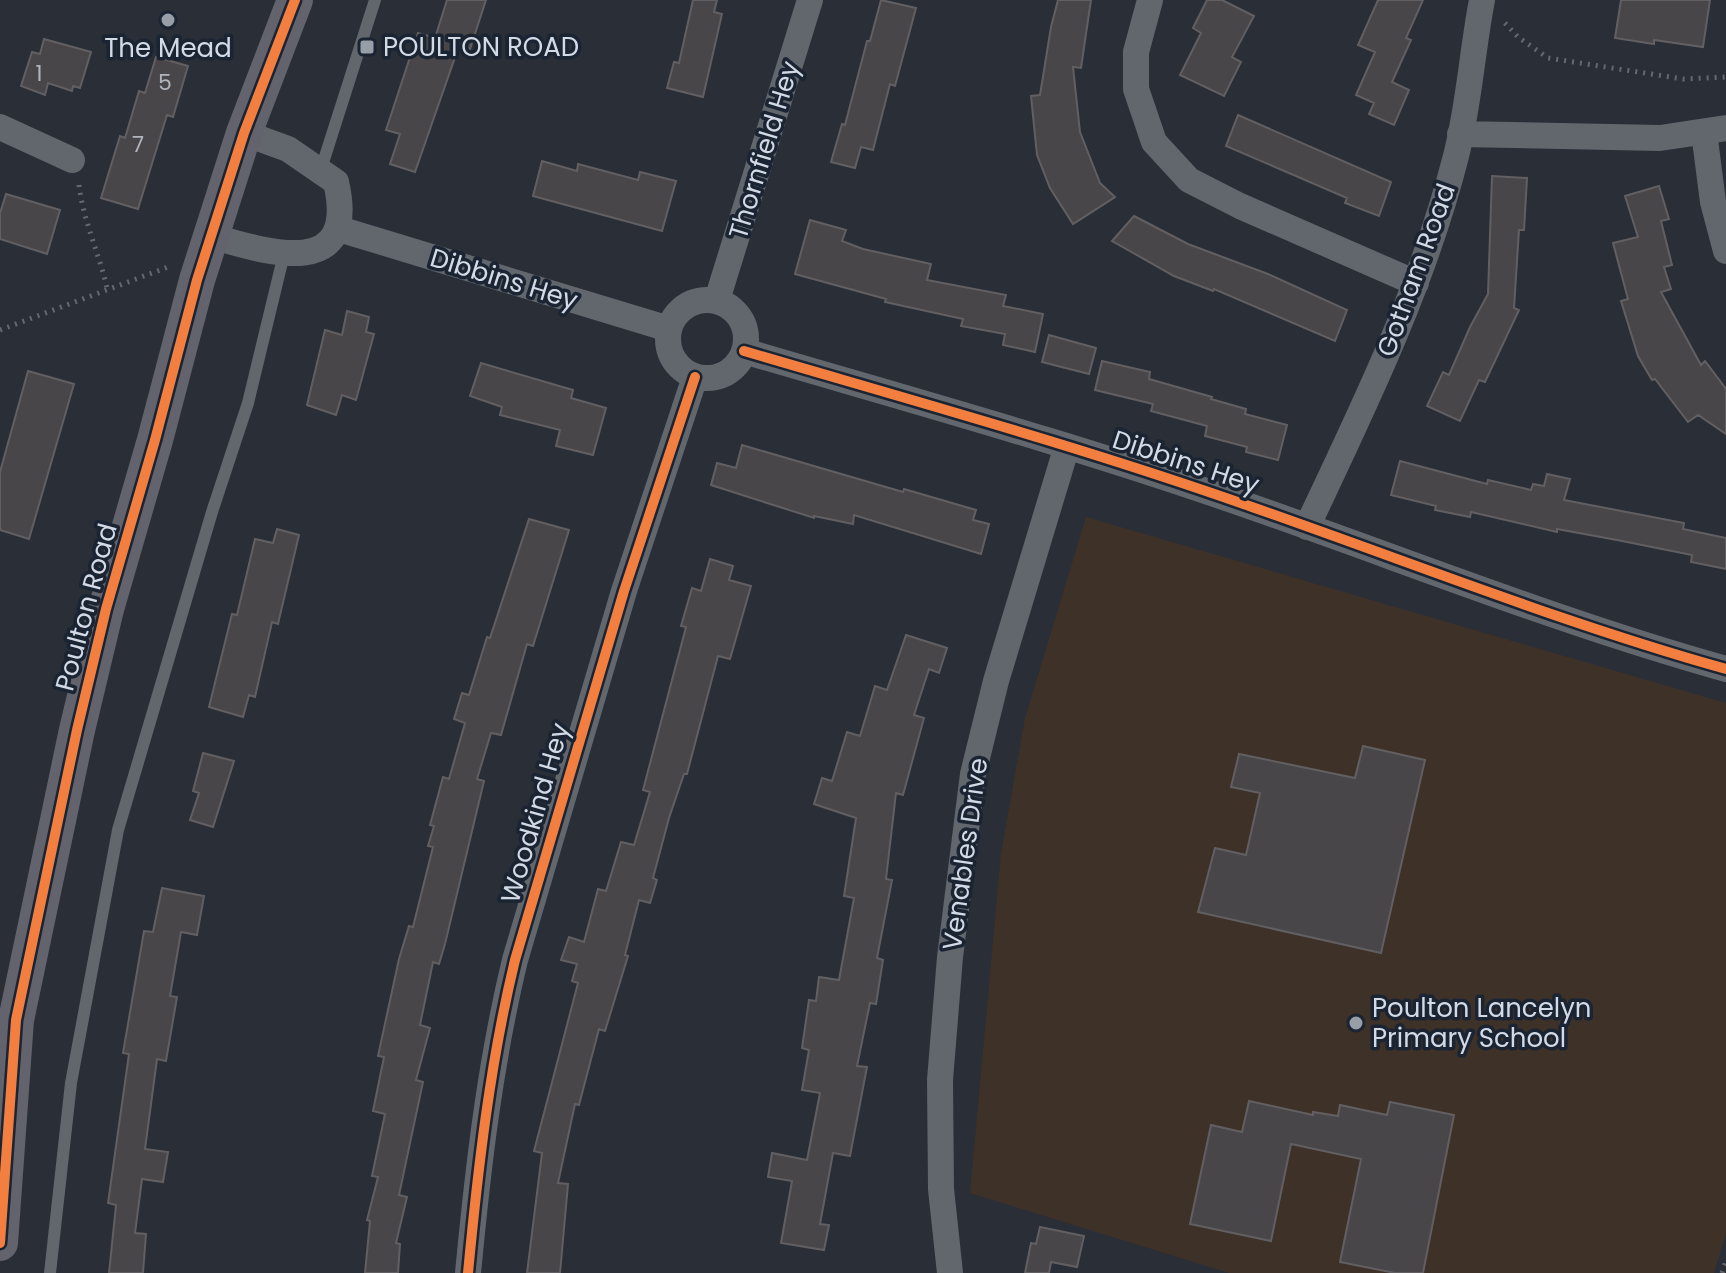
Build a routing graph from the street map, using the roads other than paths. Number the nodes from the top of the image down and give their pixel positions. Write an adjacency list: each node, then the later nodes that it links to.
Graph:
1 (295, 0): 8 (street, Poulton Road)
2 (375, 0): 11 (lane)
3 (810, 0): 17 (street, Thornfield Hey)
4 (1150, 0): 16 (street)
5 (1482, 0): 9 (street, Gotham Road)
6 (0, 127): 10 (street)
7 (1715, 130): 9 (street); 14 (street)
8 (244, 133): 11 (street); 13 (street, Poulton Road)
9 (1460, 134): 16 (street, Gotham Road)
10 (63, 147)
11 (321, 169): 12 (street)
12 (339, 229): 15 (street); 18 (street, Dibbins Hey)
13 (208, 245): 15 (street); 24 (street, Poulton Road)
14 (1726, 251)
15 (284, 254): 25 (lane)
16 (1416, 283): 22 (street, Gotham Road)
17 (717, 300): 18 (street); 19 (street)
18 (669, 329): 20 (street)
19 (744, 351): 20 (street); 21 (street, Dibbins Hey)
20 (695, 377): 26 (street, Woodkind Hey)
21 (1067, 446): 22 (street, Dibbins Hey); 27 (street, Venables Drive)
22 (1307, 527): 23 (street, Dibbins Hey)
23 (1726, 669)
24 (0, 1243)
25 (50, 1273)
26 (468, 1273)
27 (950, 1273)

